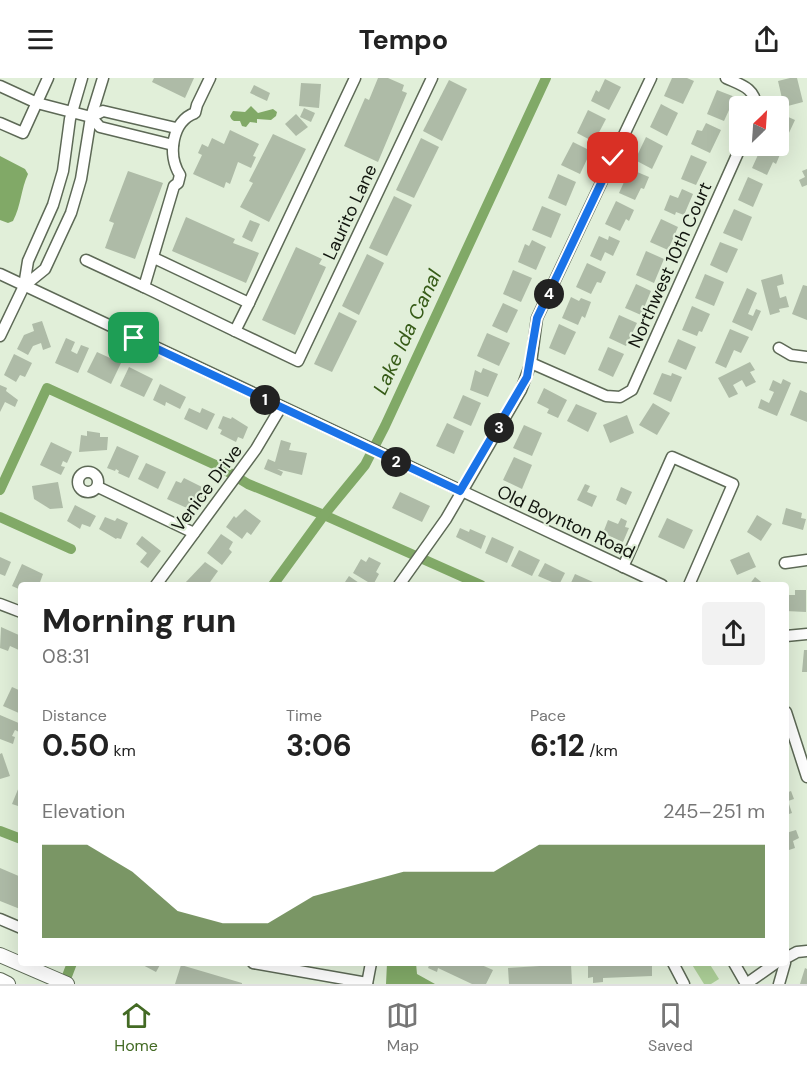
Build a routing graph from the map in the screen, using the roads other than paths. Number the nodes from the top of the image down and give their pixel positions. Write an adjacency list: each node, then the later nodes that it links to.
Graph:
1 (48, 78): 11 (street)
2 (82, 78): 12 (street)
3 (103, 78): 13 (street)
4 (210, 78): 15 (street)
5 (356, 78): 23 (street)
6 (432, 78): 24 (street, Laurito Lane)
7 (651, 78): 28 (street)
8 (726, 78): 10 (street)
9 (0, 86): 11 (street)
10 (753, 96)
11 (37, 103): 12 (street); 14 (street)
12 (72, 111): 13 (street); 21 (street)
13 (91, 117): 15 (street); 16 (street); 21 (street)
14 (0, 123)
15 (176, 128): 16 (street)
16 (173, 145): 18 (street)
17 (737, 156): 28 (street, Northwest 10th Court)
18 (154, 258): 22 (street); 23 (street)
19 (86, 260): 22 (street)
20 (0, 274): 21 (street, Old Boynton Road)
21 (24, 286): 25 (street); 29 (street, Old Boynton Road)
22 (144, 287): 24 (street)
23 (249, 303): 24 (street)
24 (235, 331)
25 (0, 336)
26 (779, 348): 27 (street)
27 (807, 357)
28 (531, 363): 31 (street)
29 (281, 407): 31 (street, Old Boynton Road); 32 (street, Venice Drive)
30 (98, 487): 32 (street)
31 (460, 491): 35 (street, Old Boynton Road); 37 (street)
32 (194, 533): 36 (street, Venice Drive)
33 (807, 560): 34 (street)
34 (784, 563)
35 (623, 567): 38 (street, Old Boynton Road); 39 (street)
36 (158, 582)
37 (401, 582)
38 (656, 582)
39 (690, 582)
40 (0, 604): 41 (street)
41 (18, 611)
42 (807, 633): 43 (street)
43 (789, 636)
44 (789, 721): 45 (street)
45 (807, 777)
46 (0, 919): 47 (street)
47 (18, 927)
48 (807, 951): 50 (street)
49 (0, 955): 51 (main road)
50 (789, 956)
51 (18, 963)
52 (25, 966): 62 (main road)
53 (270, 966): 60 (street)
54 (370, 966): 60 (street)
55 (675, 966): 63 (street)
56 (736, 966): 64 (street)
57 (772, 966): 64 (street)
58 (784, 966): 65 (street)
59 (0, 980): 61 (main road)
60 (367, 983)
61 (8, 984)
62 (67, 984)
63 (684, 984)
64 (746, 984)
65 (779, 984)

